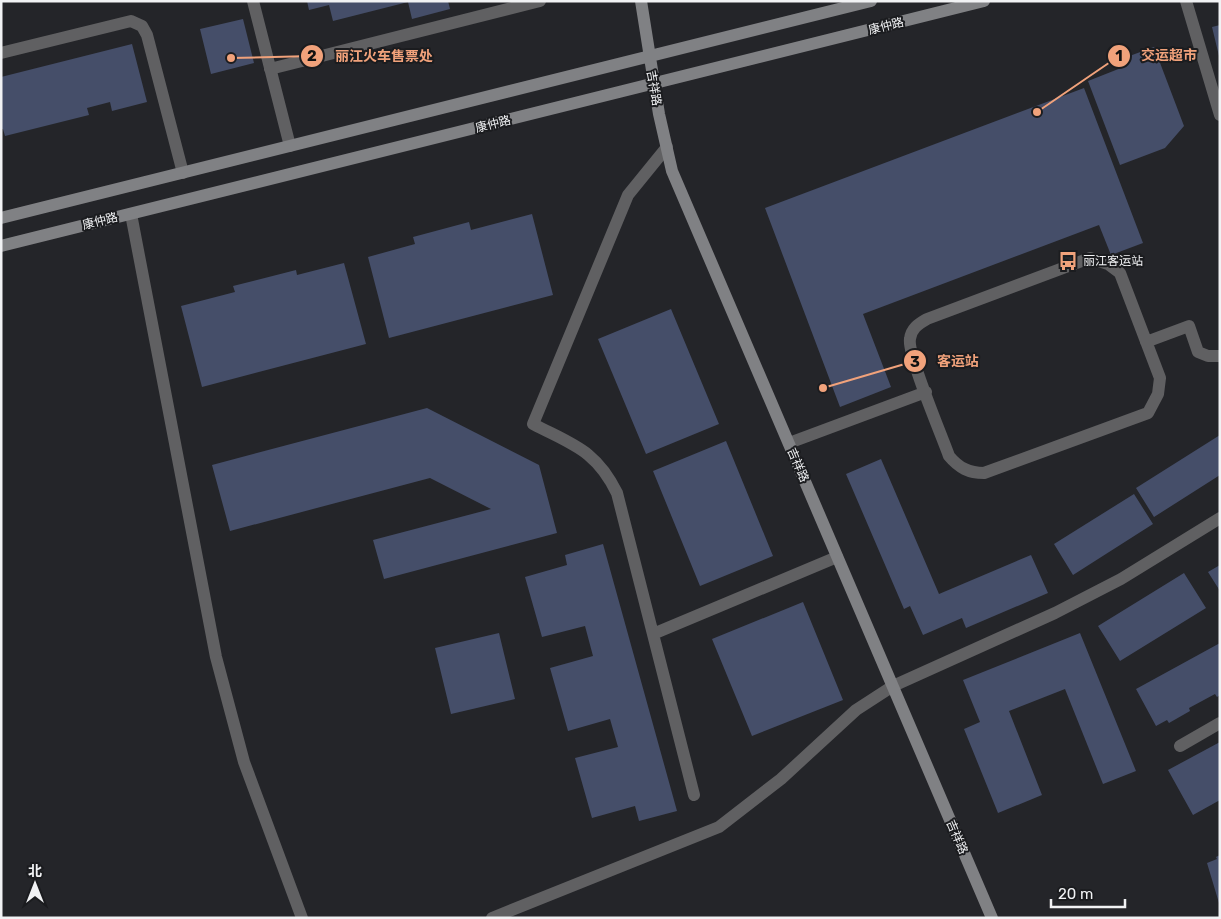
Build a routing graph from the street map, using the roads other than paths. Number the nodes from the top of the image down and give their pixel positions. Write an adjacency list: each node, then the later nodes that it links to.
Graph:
1 (253, 1): 9 (street)
2 (540, 1): 9 (street)
3 (640, 1): 8 (main road, 吉祥路)
4 (871, 1): 8 (main road)
5 (984, 1): 10 (main road, 康仲路)
6 (1186, 1): 11 (street)
7 (1, 53): 14 (street)
8 (648, 57): 10 (main road, 吉祥路); 12 (main road)
9 (270, 69): 12 (street)
10 (653, 84): 13 (main road, 吉祥路); 15 (main road, 康仲路)
11 (1220, 115)
12 (290, 146): 14 (main road)
13 (667, 147): 21 (main road, 吉祥路); 24 (street)
14 (183, 173): 16 (main road)
15 (131, 214): 17 (main road, 康仲路); 29 (street)
16 (1, 218)
17 (1, 246)
18 (1146, 342): 19 (street); 20 (street); 20 (street)
19 (1220, 356)
20 (926, 392): 21 (street)
21 (789, 443): 23 (main road, 吉祥路)
22 (1220, 518): 25 (street)
23 (838, 557): 24 (street); 25 (main road, 吉祥路)
24 (652, 634): 28 (street)
25 (893, 686): 30 (street); 31 (main road, 吉祥路)
26 (1220, 723): 27 (street)
27 (1180, 746)
28 (694, 795)
29 (302, 918)
30 (492, 918)
31 (992, 918)

